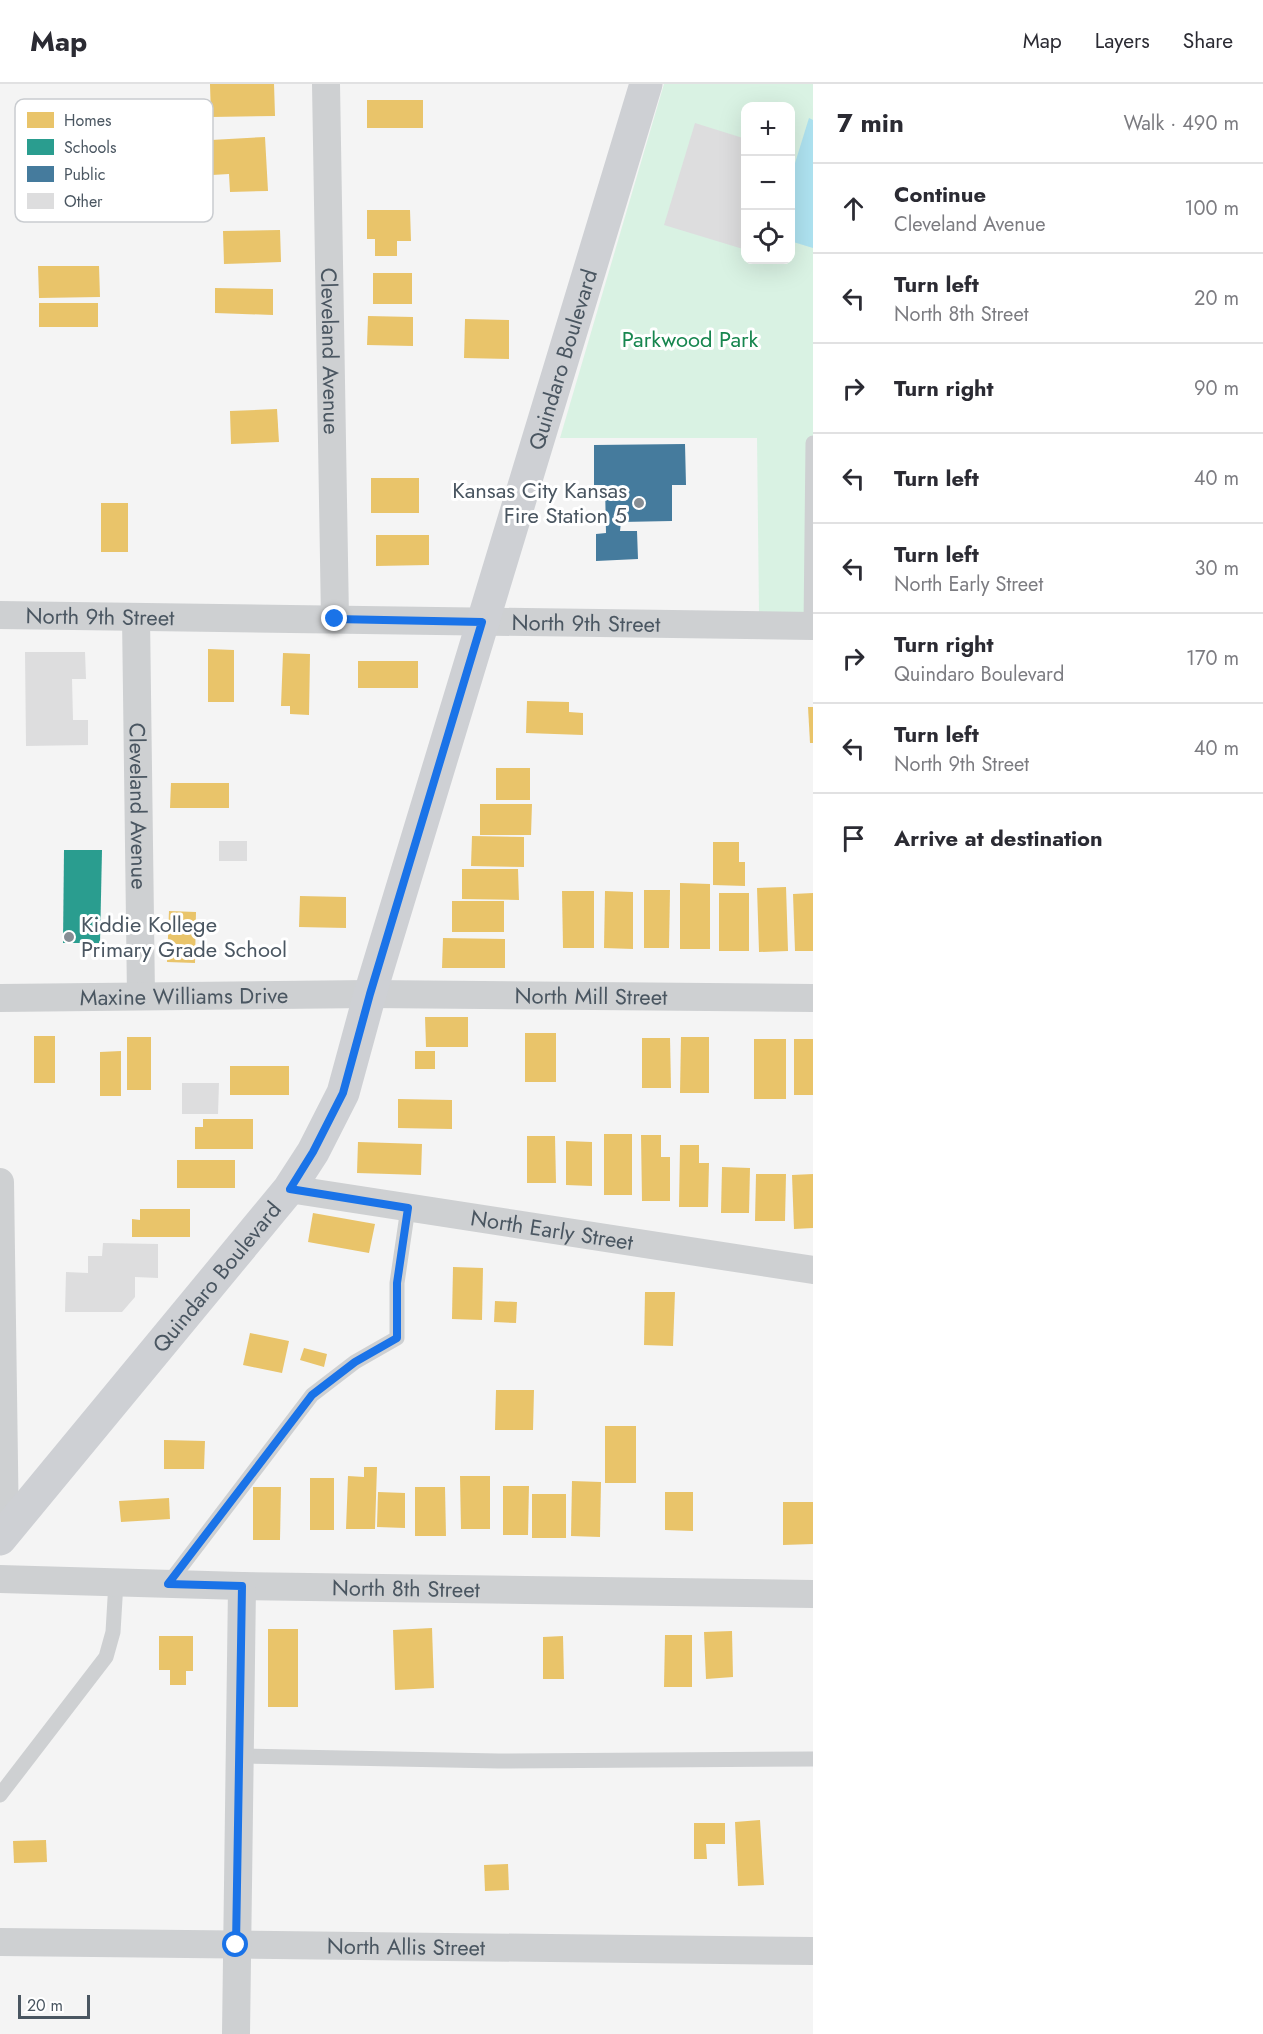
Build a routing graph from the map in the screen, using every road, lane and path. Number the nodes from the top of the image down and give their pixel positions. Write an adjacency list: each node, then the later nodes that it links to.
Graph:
1 (326, 84): 6 (street, Cleveland Avenue)
2 (646, 84): 7 (main road, Quindaro Boulevard)
3 (813, 443): 8 (lane)
4 (0, 615): 5 (street, North 9th Street)
5 (136, 617): 6 (street, North 9th Street); 10 (street, Cleveland Avenue)
6 (335, 619): 7 (street, North 9th Street)
7 (482, 622): 8 (street, North 9th Street); 9 (main road, Quindaro Boulevard)
8 (812, 626)
9 (370, 994): 10 (street, Maxine Williams Drive); 12 (street, North Mill Street); 14 (main road, Quindaro Boulevard)
10 (141, 996): 11 (street, Maxine Williams Drive)
11 (0, 998)
12 (813, 998)
13 (0, 1182): 17 (street)
14 (290, 1189): 15 (street, North Early Street); 18 (main road, Quindaro Boulevard)
15 (408, 1208): 16 (street, North Early Street); 21 (lane)
16 (813, 1270)
17 (0, 1345): 18 (street)
18 (2, 1536)
19 (0, 1579): 20 (street, North 8th Street)
20 (116, 1582): 21 (street, North 8th Street); 26 (lane)
21 (168, 1584): 22 (street, North 8th Street)
22 (242, 1586): 23 (street, North 8th Street); 24 (street)
23 (813, 1594)
24 (239, 1756): 25 (lane); 28 (street)
25 (813, 1759)
26 (0, 1795)
27 (0, 1942): 28 (street, North Allis Street)
28 (236, 1945): 29 (street, North Allis Street); 30 (street)
29 (813, 1952)
30 (236, 2034)

